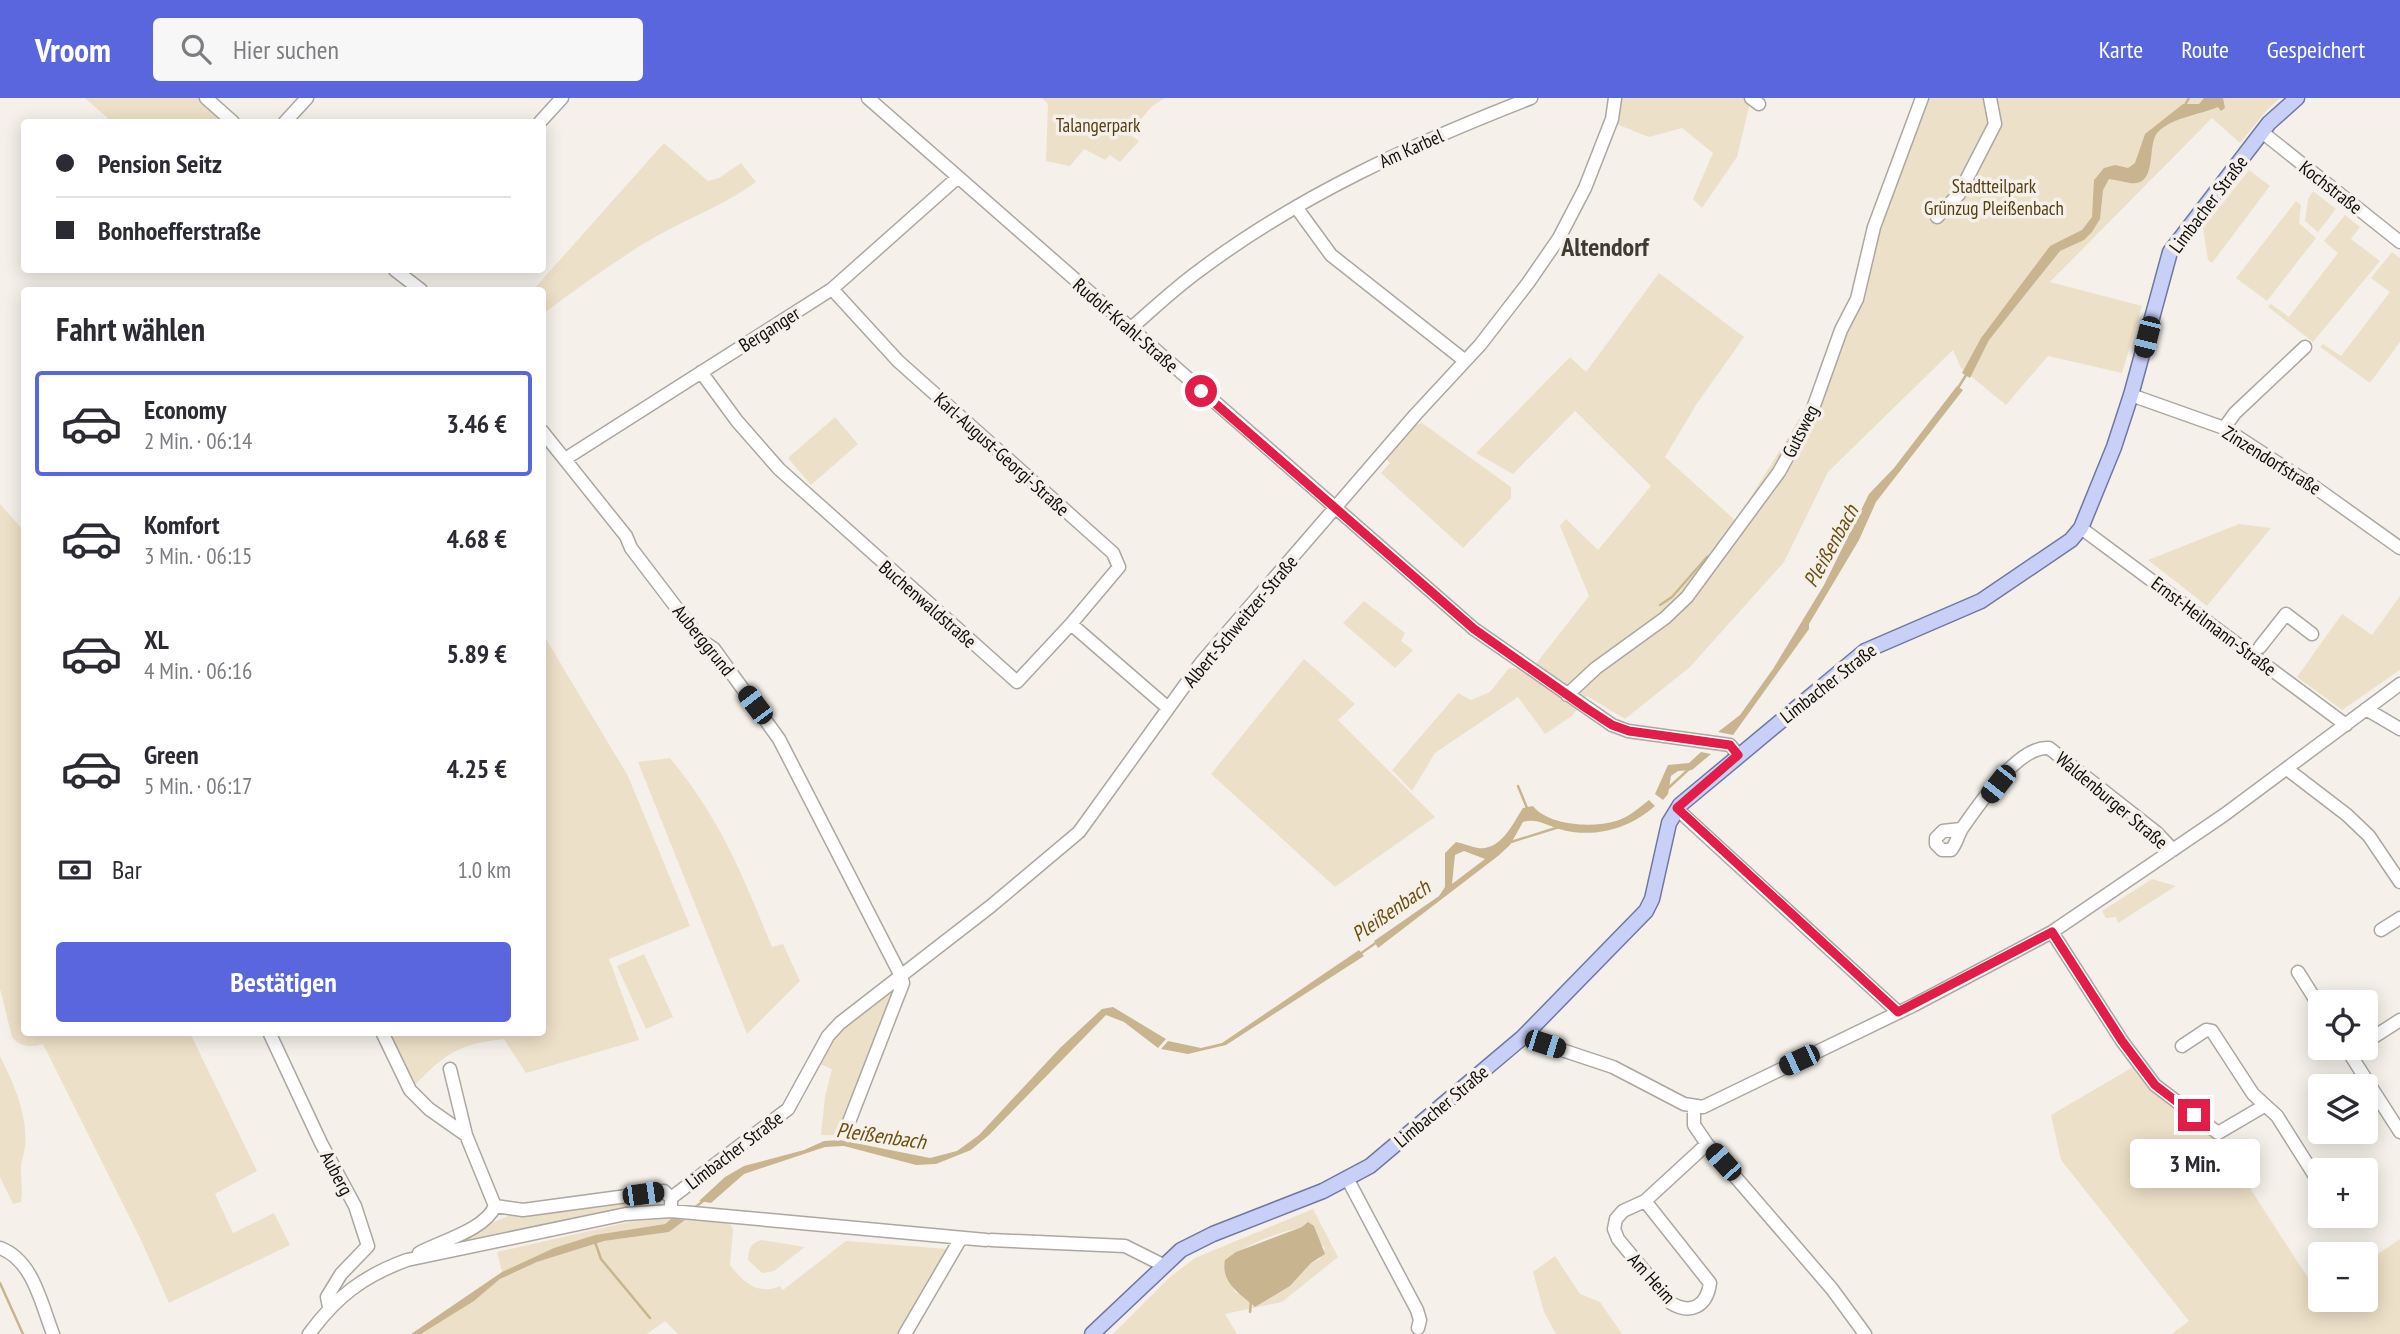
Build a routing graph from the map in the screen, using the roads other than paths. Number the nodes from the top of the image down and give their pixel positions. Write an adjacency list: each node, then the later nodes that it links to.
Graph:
1 (206, 98): 10 (street)
2 (307, 98): 11 (street)
3 (562, 98): 12 (street)
4 (868, 98): 14 (street, Rudolf-Krahl-Straße)
5 (1531, 98): 15 (street, Am Karbel)
6 (1615, 98): 23 (street, Albert-Schweitzer-Straße)
7 (1922, 98): 36 (street, Gutsweg)
8 (1990, 98): 16 (street)
9 (2297, 98): 13 (main road, Limbacher Straße)
10 (230, 119)
11 (288, 119)
12 (543, 119)
13 (2262, 132): 17 (street, Kochstraße); 25 (main road, Limbacher Straße)
14 (957, 178): 20 (street, Berganger); 21 (street, Rudolf-Krahl-Straße)
15 (1296, 207): 21 (street, Am Karbel); 23 (street)
16 (1937, 216)
17 (2400, 242)
18 (404, 273): 19 (street)
19 (418, 287)
20 (832, 289): 24 (street, Berganger); 32 (street, Karl-August-Georgi-Straße)
21 (1130, 329): 29 (street, Rudolf-Krahl-Straße)
22 (2305, 346): 26 (street)
23 (1464, 359): 29 (street, Albert-Schweitzer-Straße)
24 (701, 372): 28 (street, Berganger); 32 (street, Buchenwaldstraße)
25 (2131, 395): 26 (street, Zinzendorfstraße); 30 (main road, Limbacher Straße)
26 (2224, 428): 31 (street, Zinzendorfstraße)
27 (548, 447): 28 (street, Auberggrund)
28 (565, 458): 51 (street, Auberggrund)
29 (1336, 509): 36 (street, Rudolf-Krahl-Straße); 37 (street, Albert-Schweitzer-Straße)
30 (2081, 528): 39 (street, Ernst-Heilmann-Straße); 41 (main road, Limbacher Straße)
31 (2400, 548)
32 (1071, 624): 37 (street)
33 (2312, 634): 34 (street)
34 (2260, 647)
35 (2400, 684): 38 (street, Waldenburger Straße)
36 (1567, 695): 41 (street, Rudolf-Krahl-Straße)
37 (1168, 708): 51 (street, Albert-Schweitzer-Straße)
38 (2366, 709): 39 (street, Waldenburger Straße); 40 (street)
39 (2346, 725): 42 (street, Waldenburger Straße)
40 (2400, 729)
41 (1734, 750): 43 (main road, Limbacher Straße)
42 (2287, 769): 45 (street, Waldenburger Straße); 46 (street)
43 (1677, 808): 53 (street); 58 (main road, Limbacher Straße)
44 (1961, 829): 45 (street, Waldenburger Straße)
45 (2173, 850): 49 (street, Waldenburger Straße)
46 (2400, 883)
47 (2400, 918): 48 (street)
48 (2381, 930)
49 (2052, 932): 53 (street, Waldenburger Straße); 62 (street)
50 (2298, 972): 52 (street)
51 (901, 976): 64 (street); 71 (street, Limbacher Straße)
52 (2309, 990)
53 (1898, 1012): 63 (street, Waldenburger Straße)
54 (2400, 1020): 55 (street)
55 (2378, 1034)
56 (271, 1036): 77 (street, Auberg)
57 (384, 1036): 66 (street)
58 (1523, 1037): 63 (street); 69 (main road, Limbacher Straße)
59 (2182, 1046): 62 (street)
60 (2356, 1060): 65 (street)
61 (450, 1069): 66 (street)
62 (2264, 1106): 68 (street)
63 (1694, 1107): 67 (street)
64 (849, 1122)
65 (2400, 1132)
66 (466, 1135): 72 (street)
67 (1707, 1144): 70 (street, Am Heim); 83 (street)
68 (2308, 1165)
69 (1348, 1180): 76 (main road, Limbacher Straße); 78 (street)
70 (1645, 1201): 70 (street, Am Heim)
71 (671, 1205): 72 (street, Limbacher Straße); 73 (street, Limbacher Straße); 75 (street, Limbacher Straße)
72 (495, 1206): 75 (street, Limbacher Straße)
73 (961, 1238): 76 (street, Limbacher Straße); 81 (street)
74 (0, 1248): 79 (street)
75 (407, 1259): 77 (street, Limbacher Straße)
76 (1163, 1265): 82 (main road)
77 (329, 1307): 80 (street, Limbacher Straße)
78 (1418, 1328)
79 (53, 1334)
80 (309, 1334)
81 (905, 1334)
82 (1093, 1334)
83 (1865, 1334)

